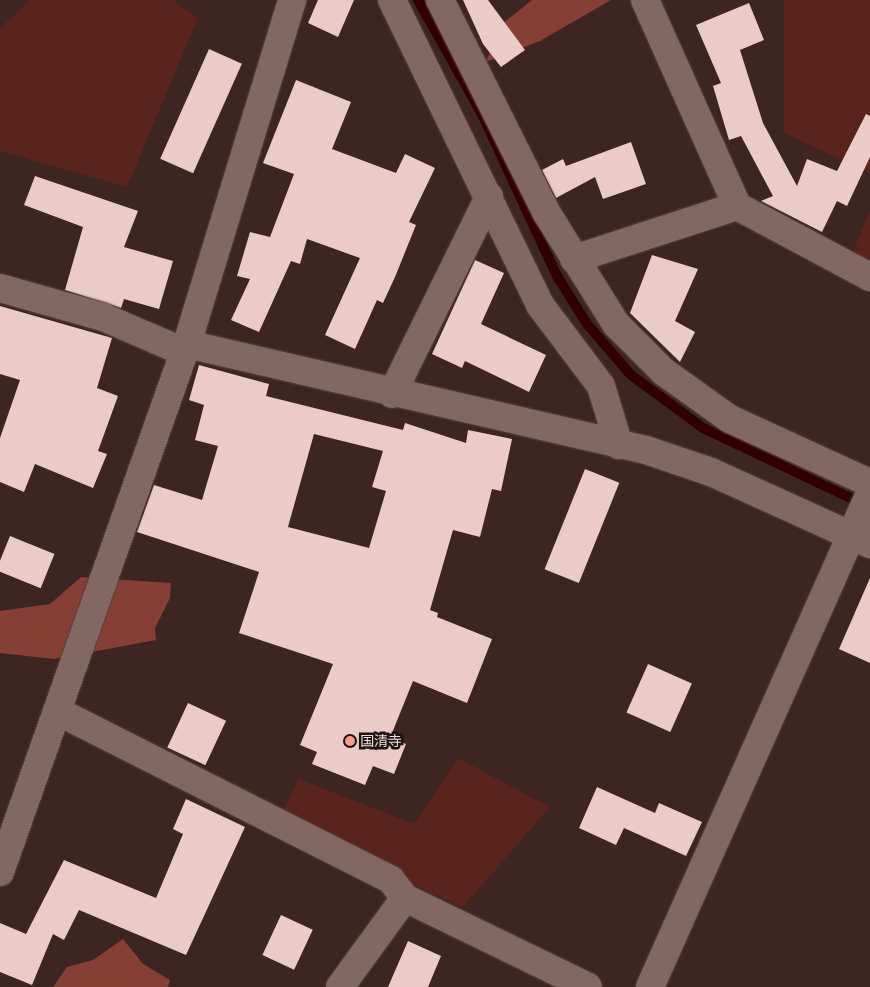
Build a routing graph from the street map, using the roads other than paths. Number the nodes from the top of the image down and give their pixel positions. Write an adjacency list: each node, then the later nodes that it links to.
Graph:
1 (292, 0): 10 (street)
2 (392, 0): 5 (street)
3 (440, 0): 7 (street)
4 (645, 0): 6 (street)
5 (489, 197): 11 (street); 12 (street)
6 (737, 206): 7 (street); 8 (street)
7 (574, 259): 13 (street)
8 (870, 277)
9 (0, 288): 10 (street)
10 (185, 348): 11 (street); 16 (street)
11 (392, 394): 12 (street)
12 (619, 445): 15 (street)
13 (870, 483)
14 (870, 493): 15 (street)
15 (860, 540): 21 (street)
16 (57, 712): 17 (street); 18 (street)
17 (0, 872)
18 (405, 898): 19 (street); 20 (street)
19 (340, 987)
20 (588, 987)
21 (650, 987)

